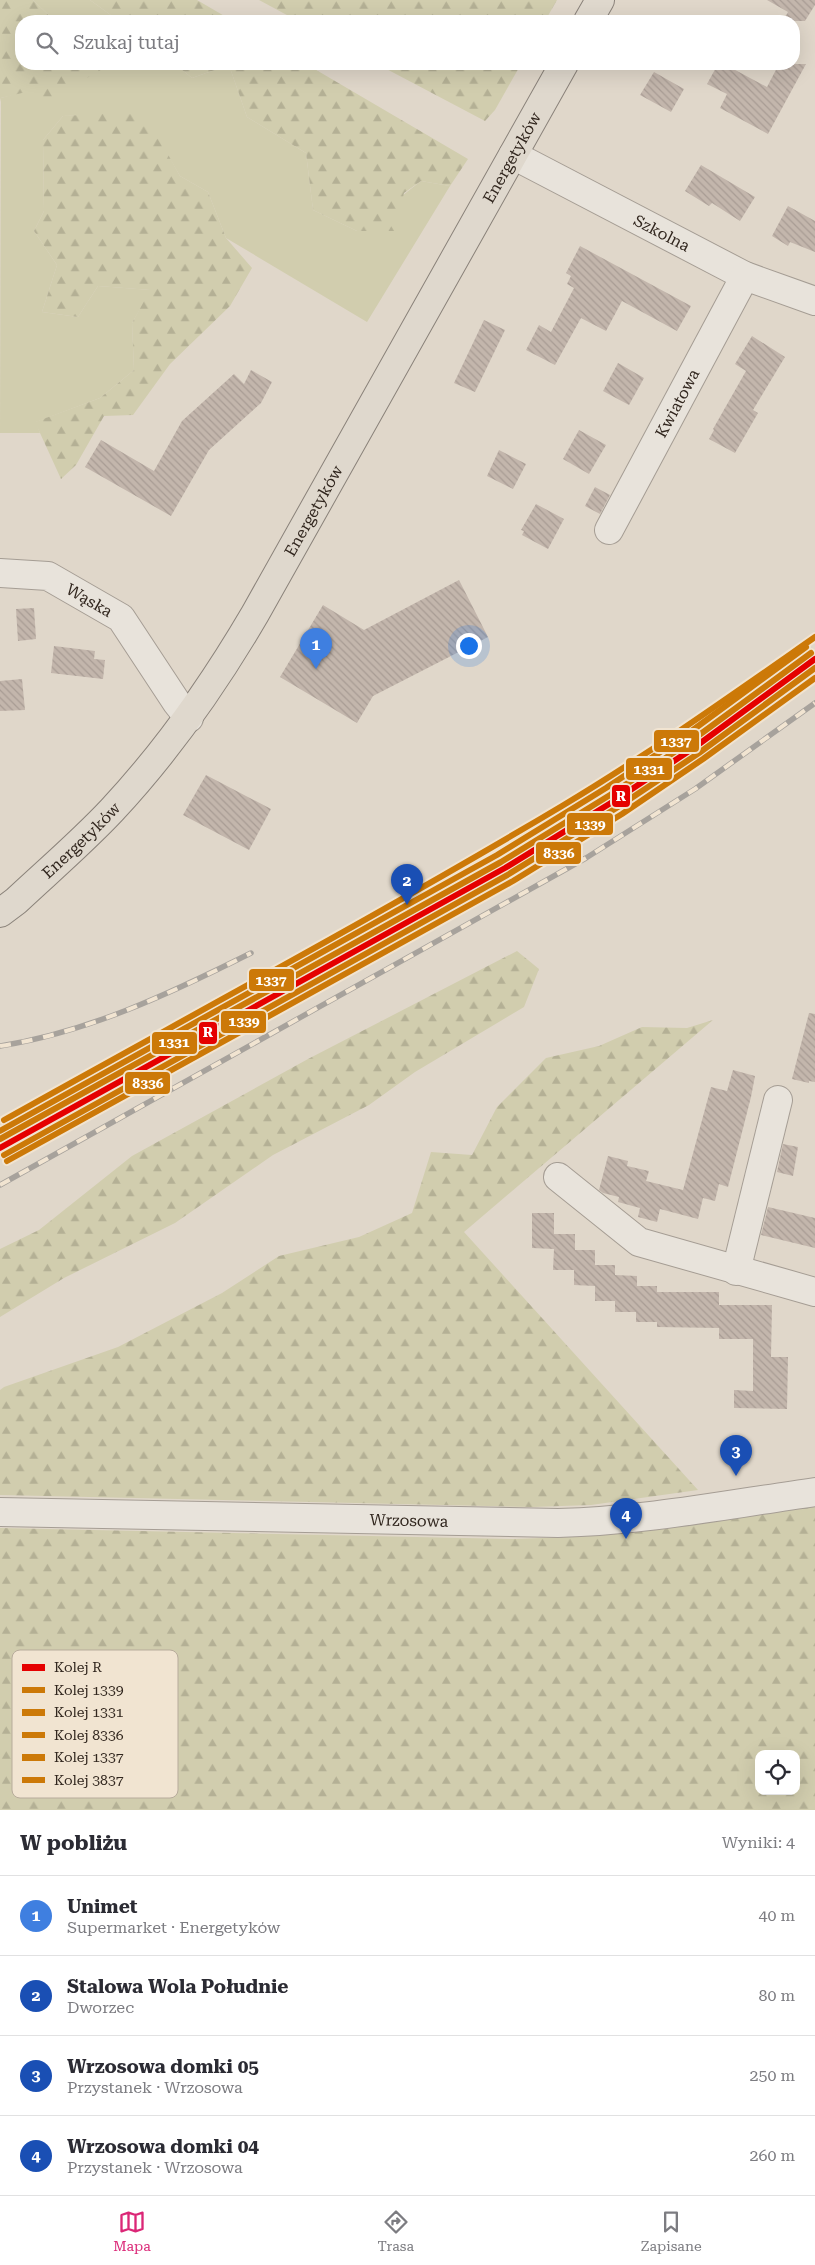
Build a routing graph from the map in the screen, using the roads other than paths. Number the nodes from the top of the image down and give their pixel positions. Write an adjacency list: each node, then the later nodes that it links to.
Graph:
1 (600, 0): 2 (main road)
2 (591, 15)
3 (561, 70): 4 (main road, Energetyków)
4 (513, 155): 5 (street, Szkolna); 9 (main road, Energetyków)
5 (745, 276): 6 (street, Szkolna); 7 (street, Kwiatowa)
6 (815, 301)
7 (609, 530)
8 (0, 573): 9 (street, Wąska)
9 (189, 718): 10 (main road, Energetyków)
10 (0, 913)
11 (778, 1100): 13 (street)
12 (558, 1177): 13 (street)
13 (736, 1271): 14 (street)
14 (815, 1292)
15 (815, 1492): 16 (street, Wrzosowa)
16 (0, 1512)

